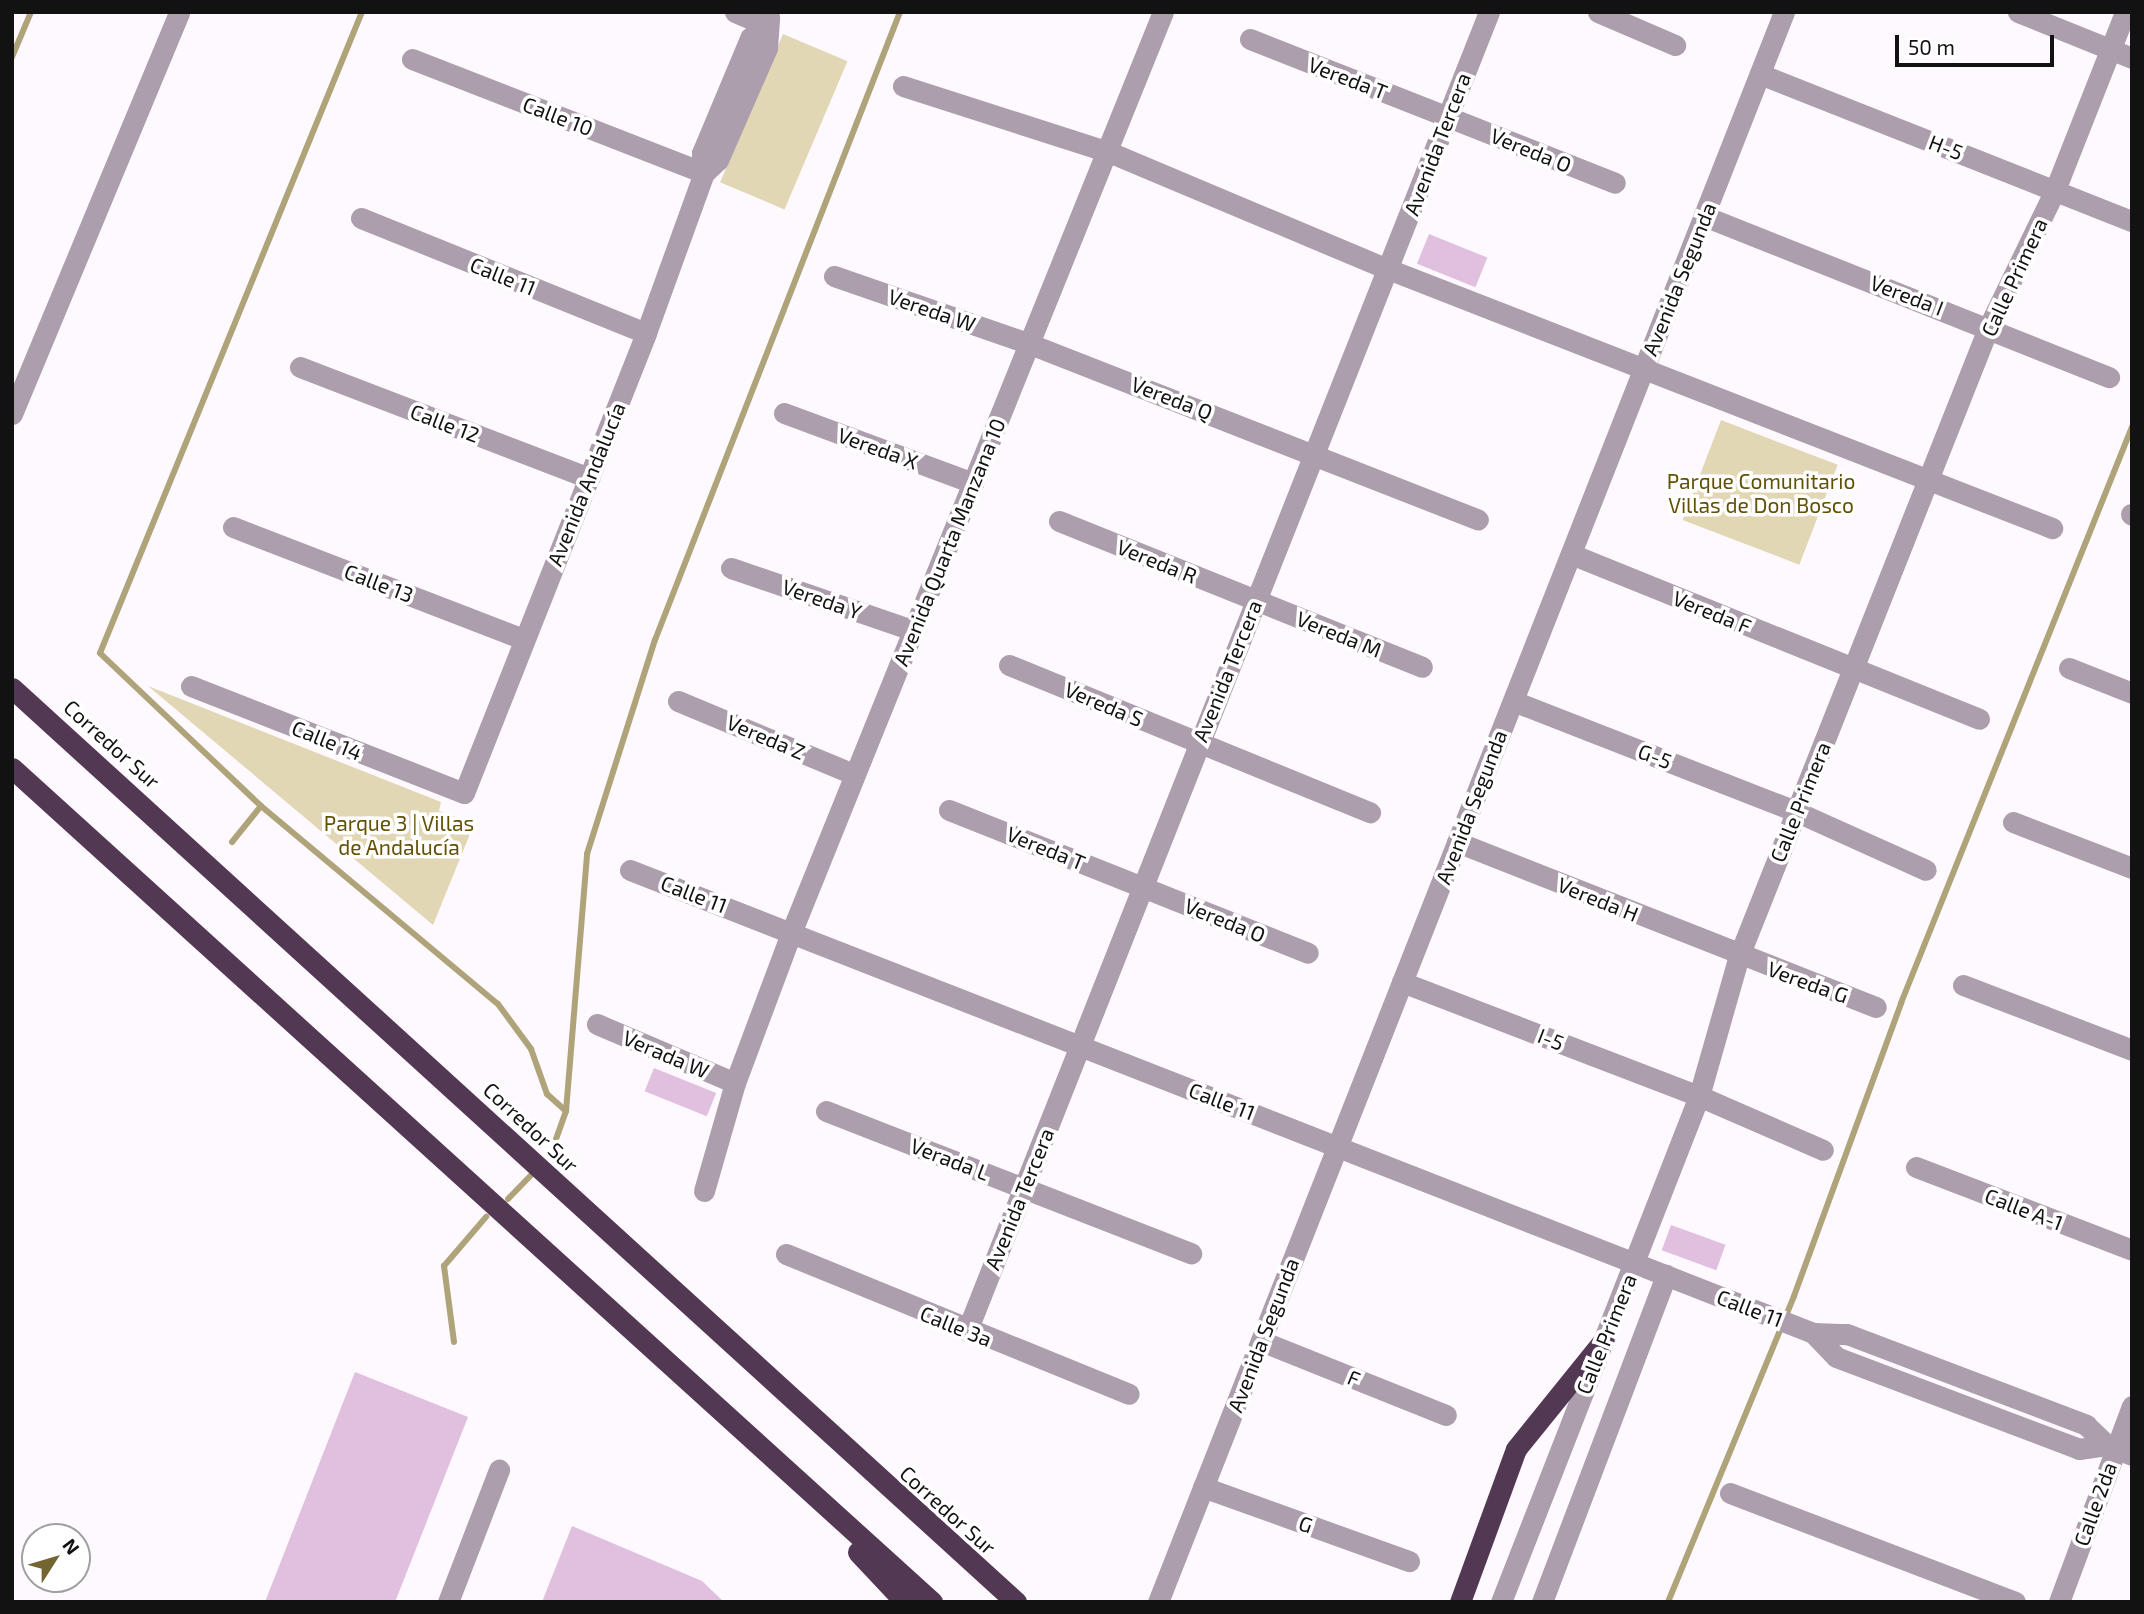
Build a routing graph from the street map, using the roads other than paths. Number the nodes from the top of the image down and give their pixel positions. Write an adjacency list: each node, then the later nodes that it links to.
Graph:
1 (179, 12): 34 (street)
2 (735, 12): 9 (street)
3 (1163, 12): 18 (street, Avenida Quarta Manzana 10)
4 (1489, 12): 17 (street, Avenida Tercera)
5 (1598, 12): 11 (street)
6 (1784, 12): 15 (street, Avenida Segunda)
7 (2018, 12): 12 (street)
8 (2124, 12): 12 (street, Calle Primera)
9 (769, 18): 19 (street, Avenida Andalucía)
10 (1250, 39): 17 (street, Vereda T)
11 (1675, 45)
12 (2110, 50): 13 (street); 21 (street, Calle Primera)
13 (2132, 58)
14 (412, 60): 19 (street, Calle 10)
15 (1760, 74): 21 (street, H-5); 22 (street, Avenida Segunda)
16 (903, 86): 18 (street)
17 (1447, 117): 20 (street, Vereda O); 25 (street, Avenida Tercera)
18 (1109, 152): 25 (street); 29 (street, Avenida Quarta Manzana 10)
19 (704, 173): 28 (street, Avenida Andalucía)
20 (1615, 183)
21 (2055, 190): 24 (street, H-5); 27 (street, Calle Primera)
22 (1704, 216): 27 (street, Vereda I); 30 (street, Avenida Segunda)
23 (360, 218): 28 (street, Calle 11)
24 (2132, 221)
25 (1388, 269): 30 (street); 35 (street, Avenida Tercera)
26 (834, 276): 29 (street, Vereda W)
27 (1989, 326): 32 (street, Vereda I); 37 (street, Calle Primera)
28 (646, 332): 36 (street, Avenida Andalucía)
29 (1030, 344): 35 (street, Vereda Q); 38 (street, Avenida Quarta Manzana 10)
30 (1645, 365): 37 (street); 43 (street, Avenida Segunda)
31 (300, 367): 36 (street, Calle 12)
32 (2109, 377)
33 (784, 413): 38 (street, Vereda X)
34 (12, 414)
35 (1315, 453): 39 (street, Vereda Q); 45 (street, Avenida Tercera)
36 (589, 478): 47 (street, Avenida Andalucía)
37 (1930, 478): 42 (street); 51 (street, Calle Primera)
38 (973, 483): 46 (street, Avenida Quarta Manzana 10)
39 (1478, 520)
40 (1059, 521): 45 (street, Vereda R)
41 (233, 527): 47 (street, Calle 13)
42 (2052, 528)
43 (1571, 554): 51 (street, Vereda F); 56 (street, Avenida Segunda)
44 (732, 568): 46 (street, Vereda Y)
45 (1255, 601): 49 (street, Vereda M); 58 (street, Avenida Tercera)
46 (912, 630): 60 (street, Avenida Quarta Manzana 10)
47 (524, 639): 61 (street, Avenida Andalucía)
48 (1009, 665): 58 (street, Vereda S)
49 (1422, 667)
50 (2069, 667): 54 (street)
51 (1853, 669): 57 (street, Vereda F); 64 (street, Calle Primera)
52 (191, 686): 61 (street, Calle 14)
53 (12, 688): 107 (highway, Corredor Sur)
54 (2132, 693)
55 (678, 701): 60 (street, Vereda Z)
56 (1513, 701): 64 (street, G-5); 66 (street, Avenida Segunda)
57 (1979, 719)
58 (1199, 744): 63 (street, Vereda S); 70 (street, Avenida Tercera)
59 (12, 768): 102 (highway)
60 (853, 774): 71 (street, Avenida Quarta Manzana 10)
61 (464, 793)
62 (949, 810): 70 (street, Vereda T)
63 (1370, 812)
64 (1797, 812): 69 (street, G-5); 73 (street, Calle Primera)
65 (2013, 821): 67 (street)
66 (1457, 842): 73 (street, Vereda H); 74 (street, Avenida Segunda)
67 (2132, 869)
68 (630, 870): 71 (street, Calle 11)
69 (1926, 870)
70 (1142, 887): 72 (street, Vereda O); 78 (street, Avenida Tercera)
71 (791, 933): 78 (street, Calle 11); 80 (street, Avenida Quarta Manzana 10)
72 (1308, 953)
73 (1739, 956): 76 (street, Vereda G); 81 (street, Calle Primera)
74 (1402, 982): 81 (street, I-5); 83 (street, Avenida Segunda)
75 (1963, 985): 79 (street)
76 (1876, 1007)
77 (597, 1024): 80 (street, Verada W)
78 (1080, 1046): 83 (street, Calle 11); 86 (street, Avenida Tercera)
79 (2132, 1050)
80 (735, 1083): 87 (street, Avenida Quarta Manzana 10)
81 (1699, 1096): 84 (street, I-5); 91 (street, Calle Primera)
82 (825, 1111): 86 (street, Verada L)
83 (1337, 1147): 91 (street, Calle 11); 95 (street, Avenida Segunda)
84 (1823, 1150)
85 (1916, 1167): 88 (street, Calle A-1)
86 (1024, 1187): 89 (street, Verada L); 94 (street, Avenida Tercera)
87 (704, 1191)
88 (2132, 1250)
89 (1191, 1253)
90 (786, 1254): 94 (street, Calle 3a)
91 (1634, 1263): 92 (street, Calle 11); 96 (street, Calle Primera)
92 (1666, 1276): 93 (street, Calle 11); 117 (street, Calle Primera)
93 (1805, 1330): 97 (street, Calle 11); 99 (street, Calle 11)
94 (967, 1331): 98 (street, Calle 3a)
95 (1261, 1340): 101 (street, F); 105 (street, Avenida Segunda)
96 (1603, 1341): 115 (highway); 116 (street, Calle Primera)
97 (1959, 1378): 99 (street); 103 (street, Calle 11)
98 (1129, 1394)
99 (1950, 1400): 103 (street, Calle 11)
100 (2132, 1406): 103 (street, Calle 2da)
101 (1446, 1415)
102 (756, 1443): 110 (highway); 111 (highway)
103 (2118, 1450): 119 (street, Calle 2da)
104 (499, 1469): 109 (street)
105 (1203, 1488): 108 (street, G); 114 (street, Avenida Segunda)
106 (1730, 1493): 118 (street)
107 (960, 1555): 112 (highway, Corredor Sur); 113 (highway)
108 (1409, 1561)
109 (448, 1602)
110 (905, 1602)
111 (932, 1602)
112 (1016, 1602)
113 (1026, 1602)
114 (1158, 1602)
115 (1460, 1602)
116 (1501, 1602)
117 (1542, 1602)
118 (2015, 1602)
119 (2059, 1602)

